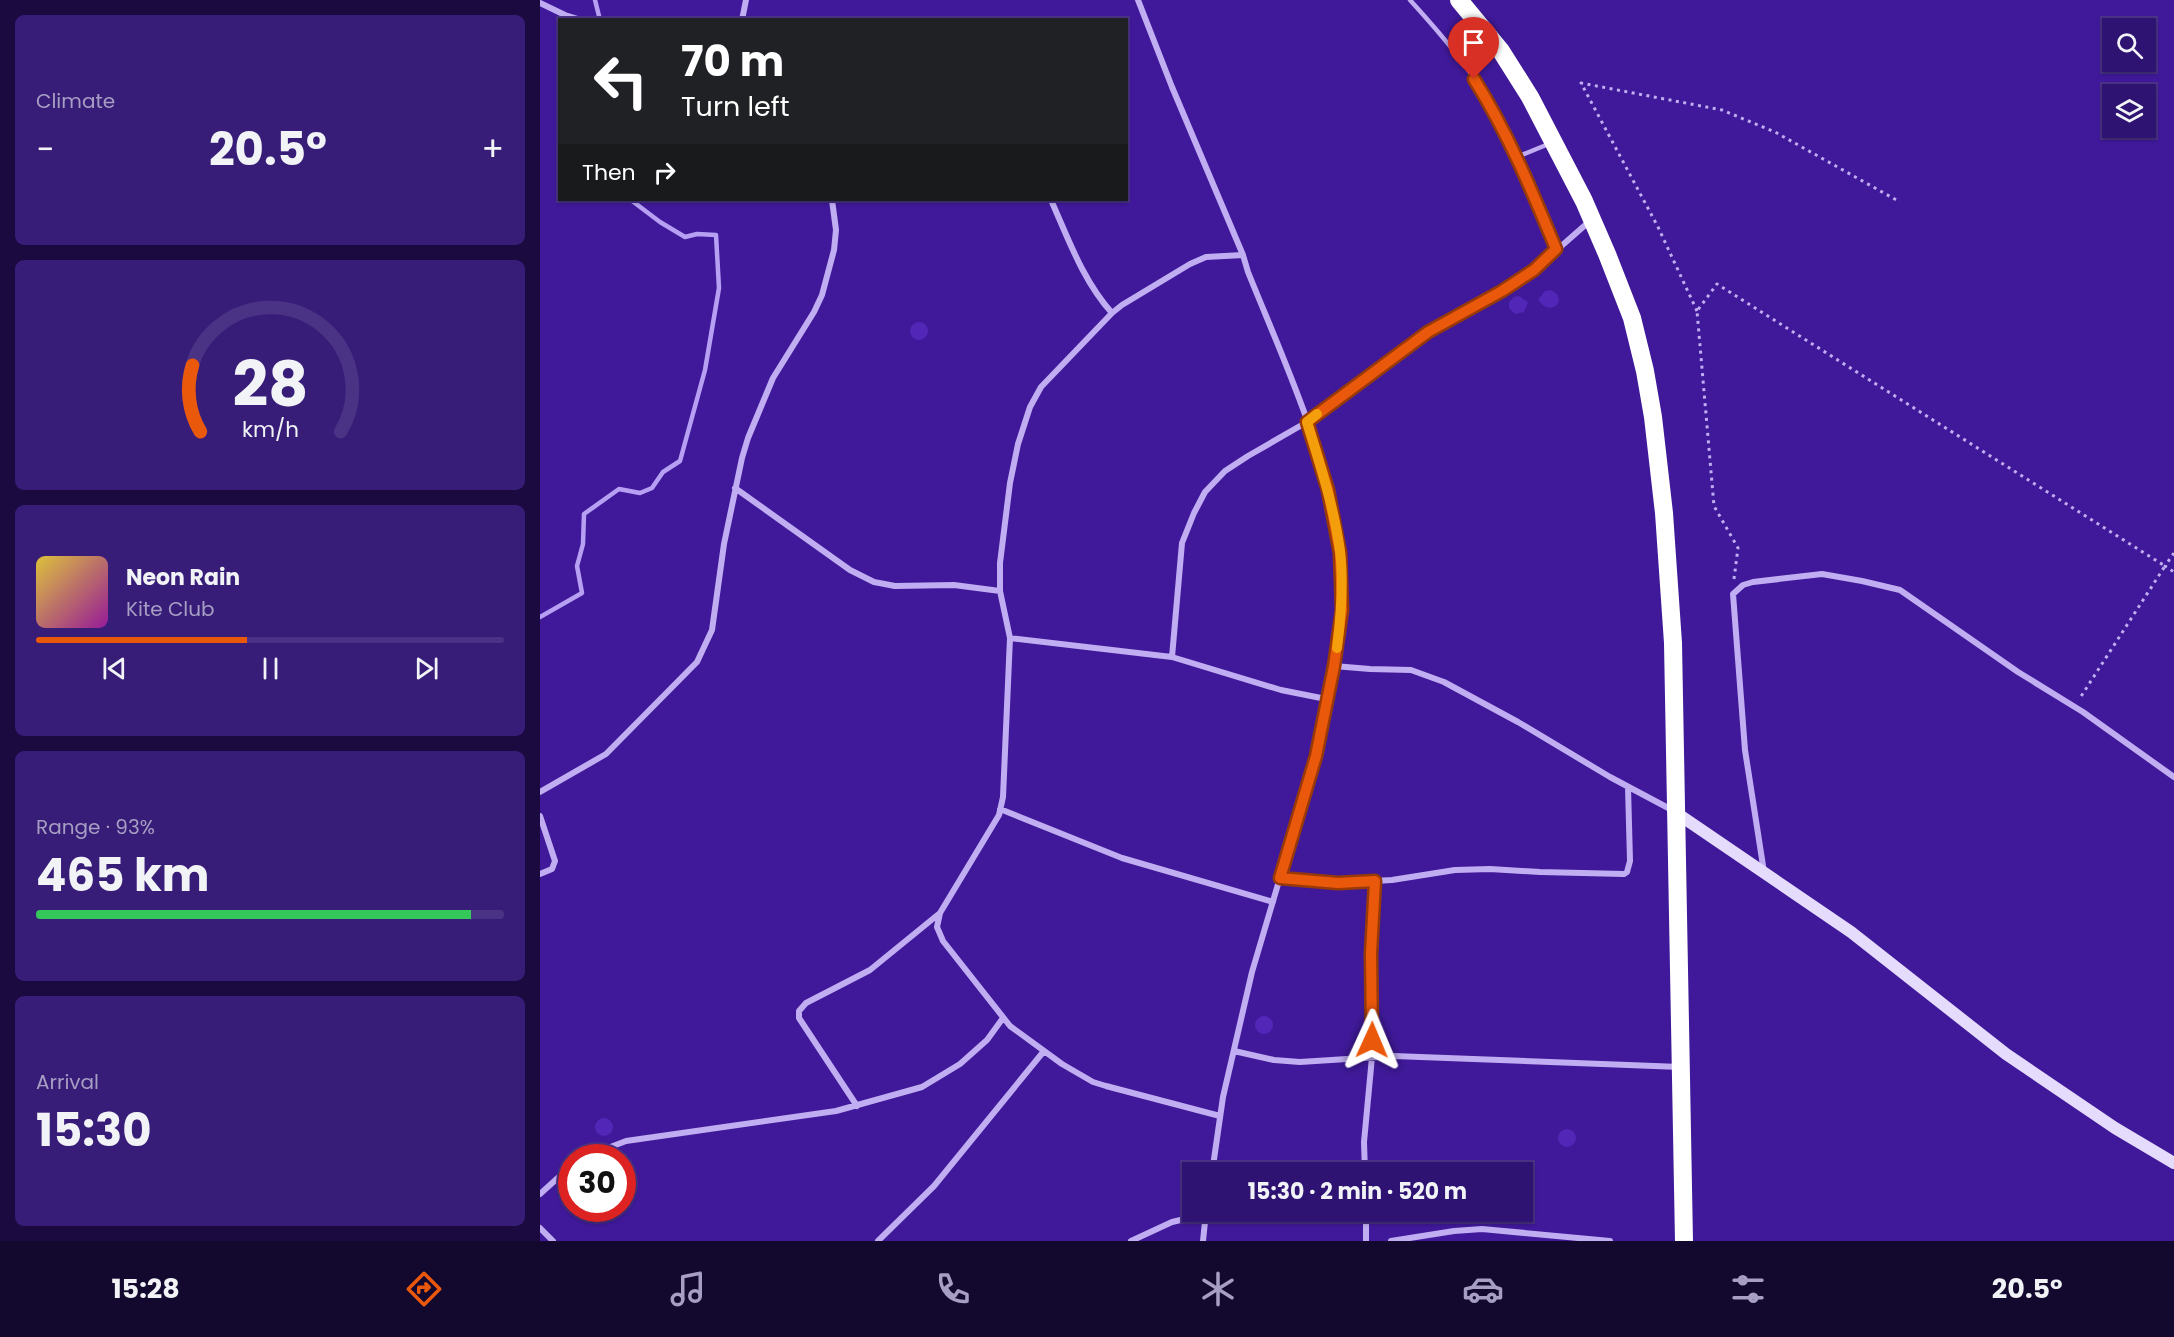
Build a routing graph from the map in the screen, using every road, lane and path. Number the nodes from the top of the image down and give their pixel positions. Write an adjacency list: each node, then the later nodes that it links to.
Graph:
1 (746, 0): 7 (street)
2 (1138, 0): 15 (street)
3 (1410, 0): 9 (lane)
4 (1459, 0): 8 (highway)
5 (540, 3): 6 (street)
6 (575, 18)
7 (742, 18)
8 (1554, 141): 9 (lane); 13 (highway)
9 (1517, 157): 14 (lane)
10 (832, 201): 19 (street)
11 (1051, 201): 17 (street)
12 (1900, 202): 16 (path)
13 (1592, 219): 14 (street); 34 (highway)
14 (1556, 249): 18 (street)
15 (1243, 255): 17 (street); 18 (street)
16 (1697, 311): 21 (path); 24 (path)
17 (1112, 313): 23 (street)
18 (1307, 422): 26 (street); 27 (street)
19 (735, 488): 23 (street); 32 (street)
20 (2174, 554): 21 (path)
21 (2165, 566): 22 (path); 29 (path)
22 (2174, 572)
23 (1000, 591): 25 (street)
24 (1733, 594): 29 (street); 37 (street)
25 (1010, 638): 26 (street); 33 (street)
26 (1172, 657): 28 (street)
27 (1334, 666): 28 (street); 31 (street)
28 (1326, 699): 38 (street)
29 (2074, 707): 30 (street)
30 (2174, 777)
31 (1628, 787): 34 (street); 39 (street)
32 (540, 792)
33 (1000, 809): 40 (street); 41 (street)
34 (1675, 812): 37 (street); 46 (highway)
35 (540, 816): 36 (street)
36 (540, 873)
37 (1764, 873): 52 (street)
38 (1280, 878): 39 (street); 40 (street)
39 (1375, 881): 45 (street)
40 (1273, 902): 44 (street)
41 (940, 913): 42 (street); 47 (street)
42 (1003, 1018): 43 (street); 47 (street)
43 (1044, 1051): 48 (street); 60 (street)
44 (1234, 1051): 45 (street); 48 (street)
45 (1372, 1057): 46 (street); 51 (street)
46 (1680, 1067): 66 (highway)
47 (857, 1106): 49 (street)
48 (1220, 1116): 50 (street)
49 (618, 1144)
50 (1214, 1162)
51 (1365, 1162)
52 (2174, 1163)
53 (558, 1178): 54 (street)
54 (540, 1194)
55 (1182, 1219): 61 (street)
56 (1205, 1222): 62 (street)
57 (1366, 1222): 63 (street)
58 (540, 1228): 59 (street)
59 (553, 1241)
60 (878, 1241)
61 (1131, 1241)
62 (1203, 1241)
63 (1366, 1241)
64 (1390, 1241): 65 (street)
65 (1610, 1241)
66 (1684, 1241)

